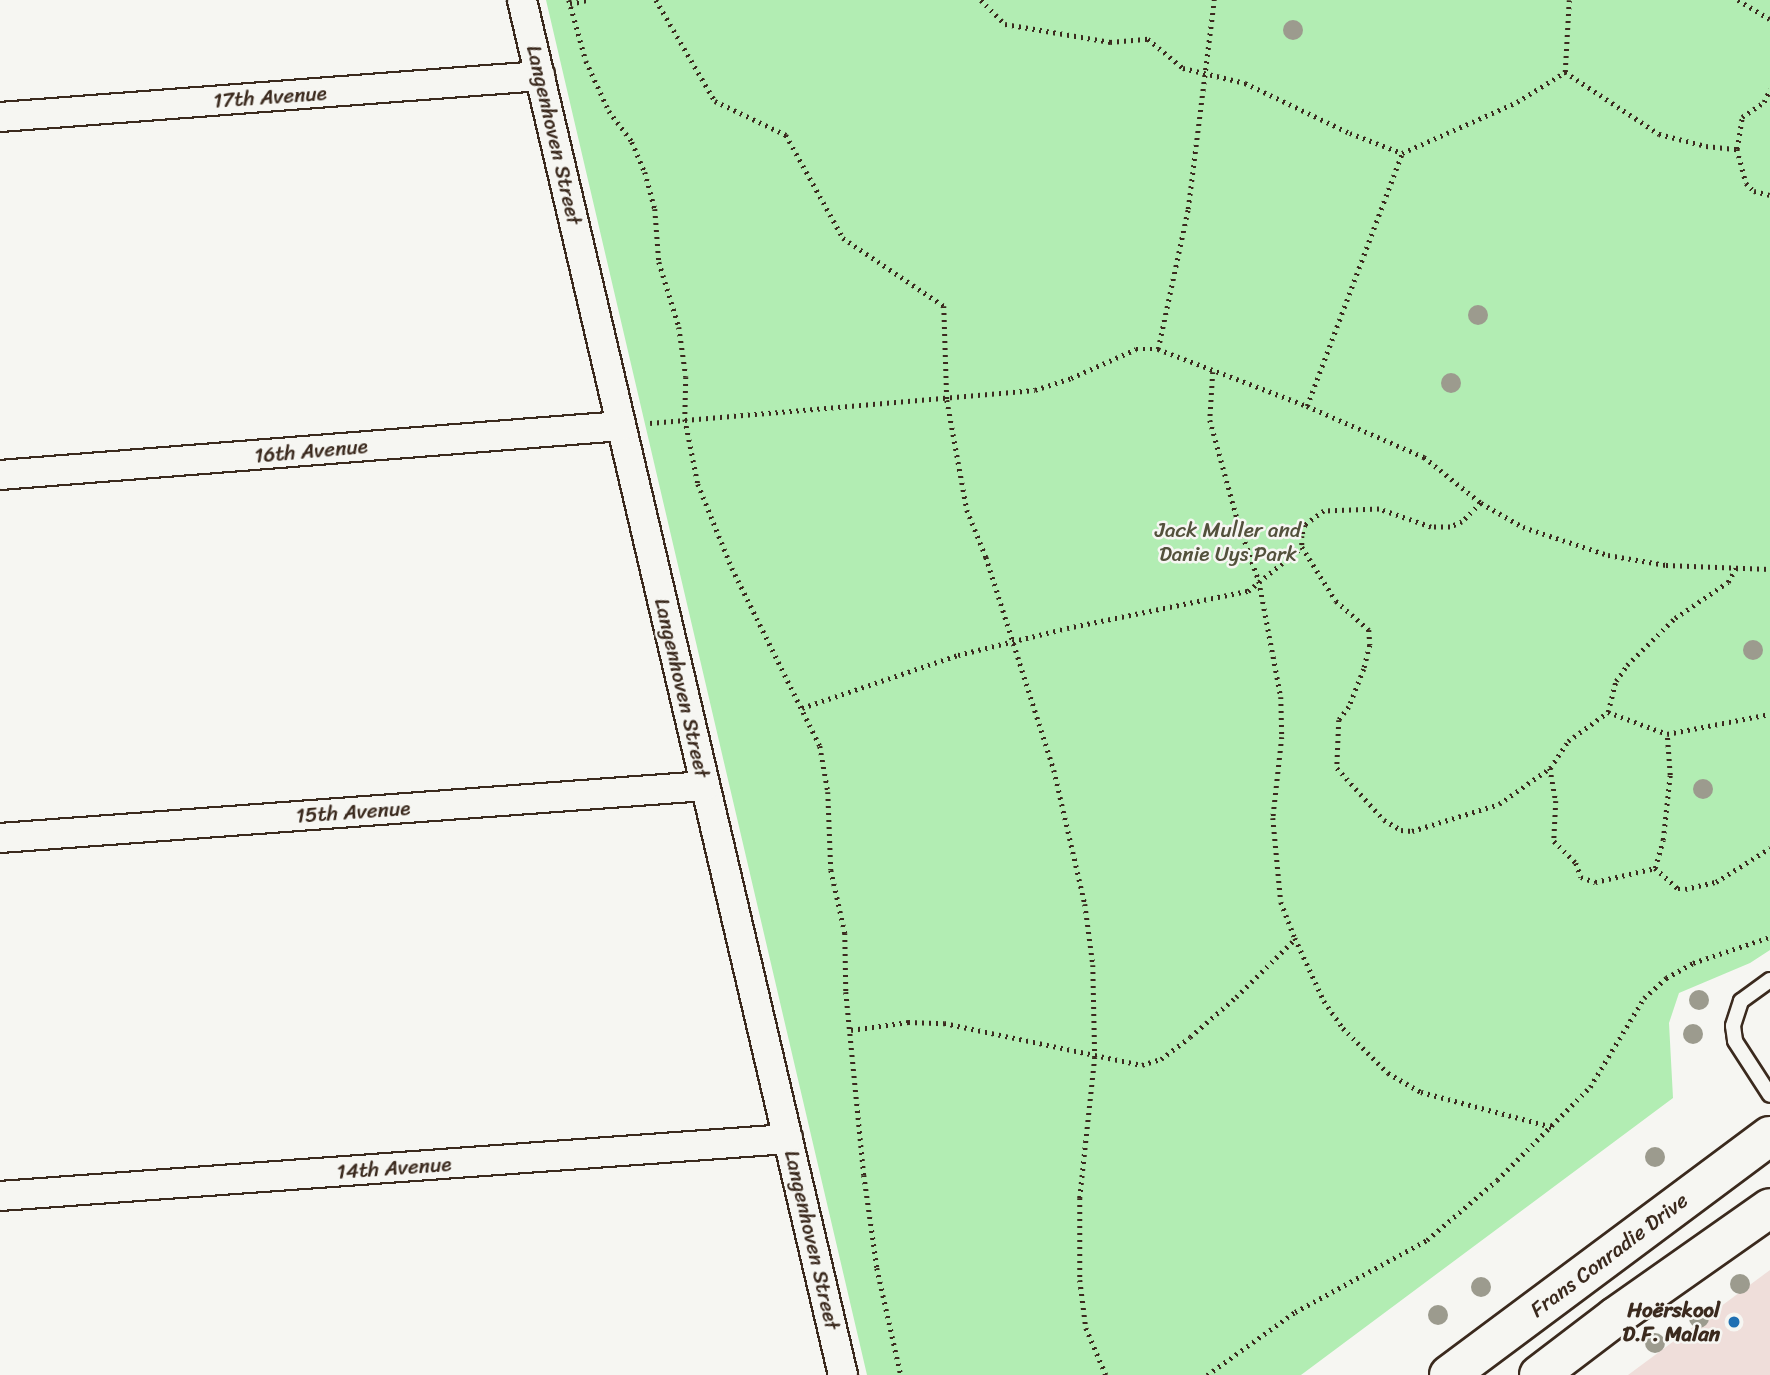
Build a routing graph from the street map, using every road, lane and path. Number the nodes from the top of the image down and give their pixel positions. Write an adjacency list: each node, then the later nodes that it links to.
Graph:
1 (523, 0): 12 (street, Langenhoven Street)
2 (587, 0): 8 (path)
3 (656, 0): 20 (path)
4 (981, 0): 11 (path)
5 (1214, 0): 11 (path)
6 (1569, 0): 10 (path)
7 (1738, 0): 9 (path)
8 (569, 2): 22 (path)
9 (1770, 19)
10 (1565, 72): 15 (path); 16 (path)
11 (1205, 73): 16 (path); 18 (path)
12 (540, 76): 14 (street, 17th Avenue); 23 (street, Langenhoven Street)
13 (1770, 89): 15 (path)
14 (0, 117)
15 (1737, 149): 17 (path)
16 (1402, 153): 21 (path)
17 (1770, 195)
18 (1158, 349): 19 (path); 20 (path)
19 (1213, 372): 21 (path); 29 (path)
20 (947, 400): 22 (path); 30 (path)
21 (1307, 406): 25 (path)
22 (685, 419): 23 (path); 31 (path)
23 (633, 425): 24 (street, 16th Avenue); 36 (street, Langenhoven Street)
24 (0, 475)
25 (1481, 503): 26 (path); 27 (path)
26 (1302, 547): 29 (path); 35 (path)
27 (1736, 568): 28 (path); 32 (path)
28 (1770, 569)
29 (1259, 581): 30 (path); 41 (path)
30 (1011, 641): 31 (path); 44 (path)
31 (803, 708): 43 (path)
32 (1608, 712): 34 (path); 35 (path)
33 (1770, 714): 34 (path)
34 (1667, 734): 39 (path)
35 (1550, 768): 39 (path)
36 (705, 786): 37 (street, 15th Avenue); 48 (street, Langenhoven Street)
37 (0, 838)
38 (1770, 848): 39 (path)
39 (1655, 868)
40 (1770, 937): 46 (path)
41 (1295, 938): 44 (path); 46 (path)
42 (1770, 980): 45 (lane)
43 (851, 1030): 44 (path); 52 (path)
44 (1095, 1057): 53 (path)
45 (1770, 1094)
46 (1553, 1127): 54 (path)
47 (1770, 1136): 55 (main road, Frans Conradie Drive)
48 (788, 1139): 49 (street, 14th Avenue); 51 (street, Langenhoven Street)
49 (0, 1196)
50 (1770, 1208): 56 (main road)
51 (843, 1375)
52 (901, 1375)
53 (1106, 1375)
54 (1207, 1375)
55 (1449, 1375)
56 (1539, 1375)

